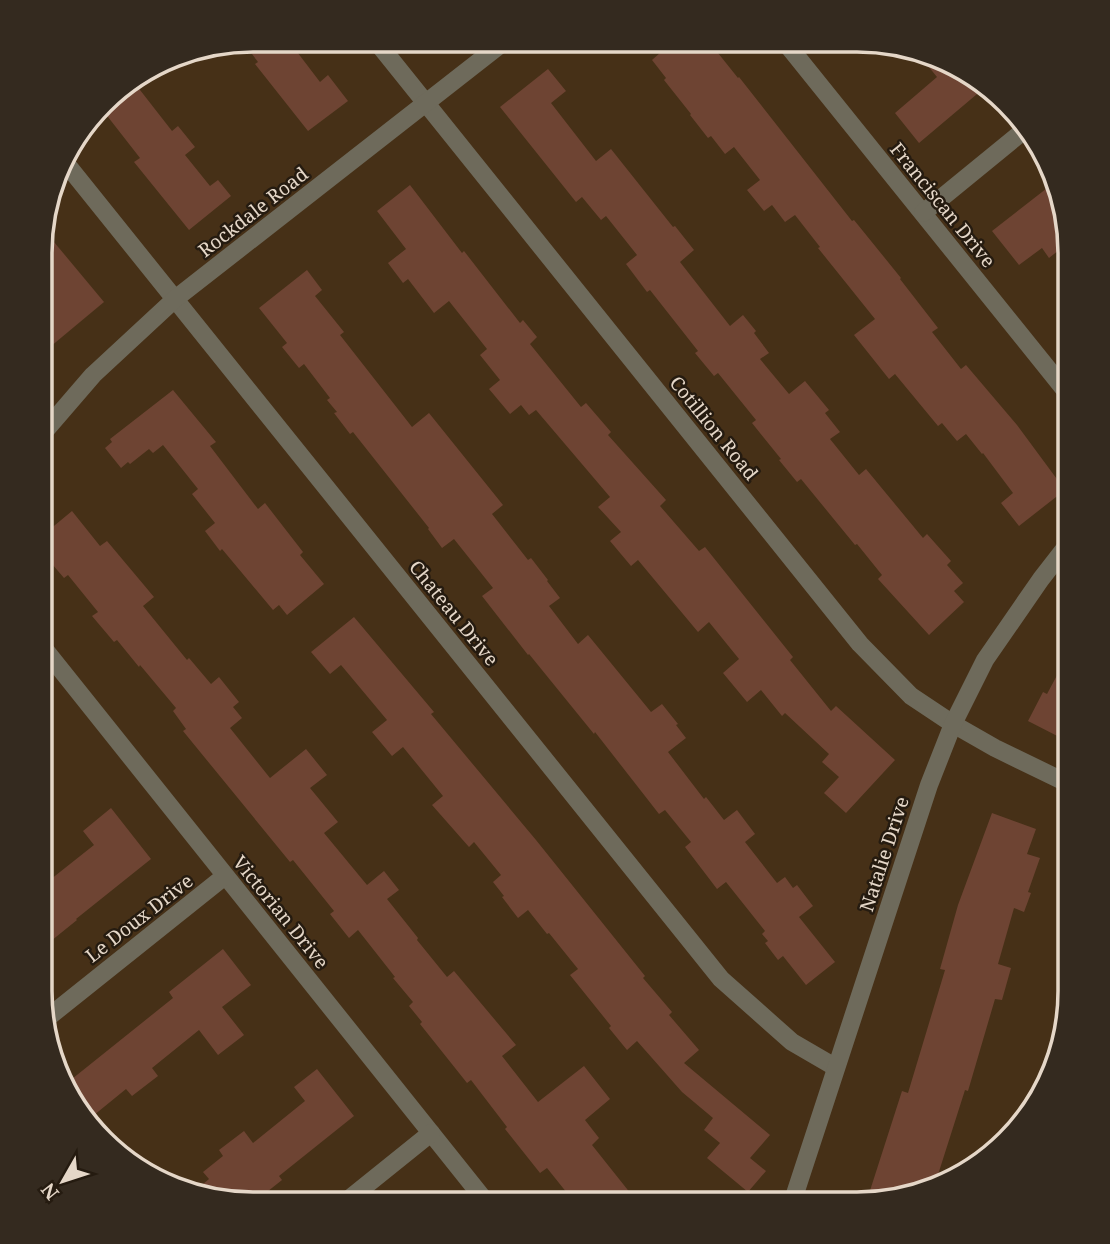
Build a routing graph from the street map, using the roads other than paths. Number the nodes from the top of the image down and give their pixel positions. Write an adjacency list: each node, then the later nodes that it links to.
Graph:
1 (386, 53): 4 (street, Cotillion Road)
2 (490, 53): 4 (street, Rockdale Road)
3 (794, 53): 7 (street, Franciscan Drive)
4 (426, 103): 8 (street, Rockdale Road); 13 (street, Cotillion Road)
5 (1019, 135): 7 (street)
6 (71, 170): 8 (street, Chateau Drive)
7 (923, 213): 9 (street, Franciscan Drive)
8 (175, 299): 10 (street, Rockdale Road); 17 (street, Chateau Drive)
9 (1057, 380)
10 (53, 421)
11 (1057, 558): 13 (street, Natalie Drive)
12 (53, 660): 15 (street, Victorian Drive)
13 (953, 724): 14 (street, Cotillion Road); 17 (street, Natalie Drive)
14 (1057, 778)
15 (225, 876): 16 (street, Le Doux Drive); 18 (street, Victorian Drive)
16 (54, 1013)
17 (835, 1067): 21 (street, Natalie Drive)
18 (431, 1133): 19 (street); 20 (street, Victorian Drive)
19 (359, 1191)
20 (477, 1191)
21 (796, 1191)

